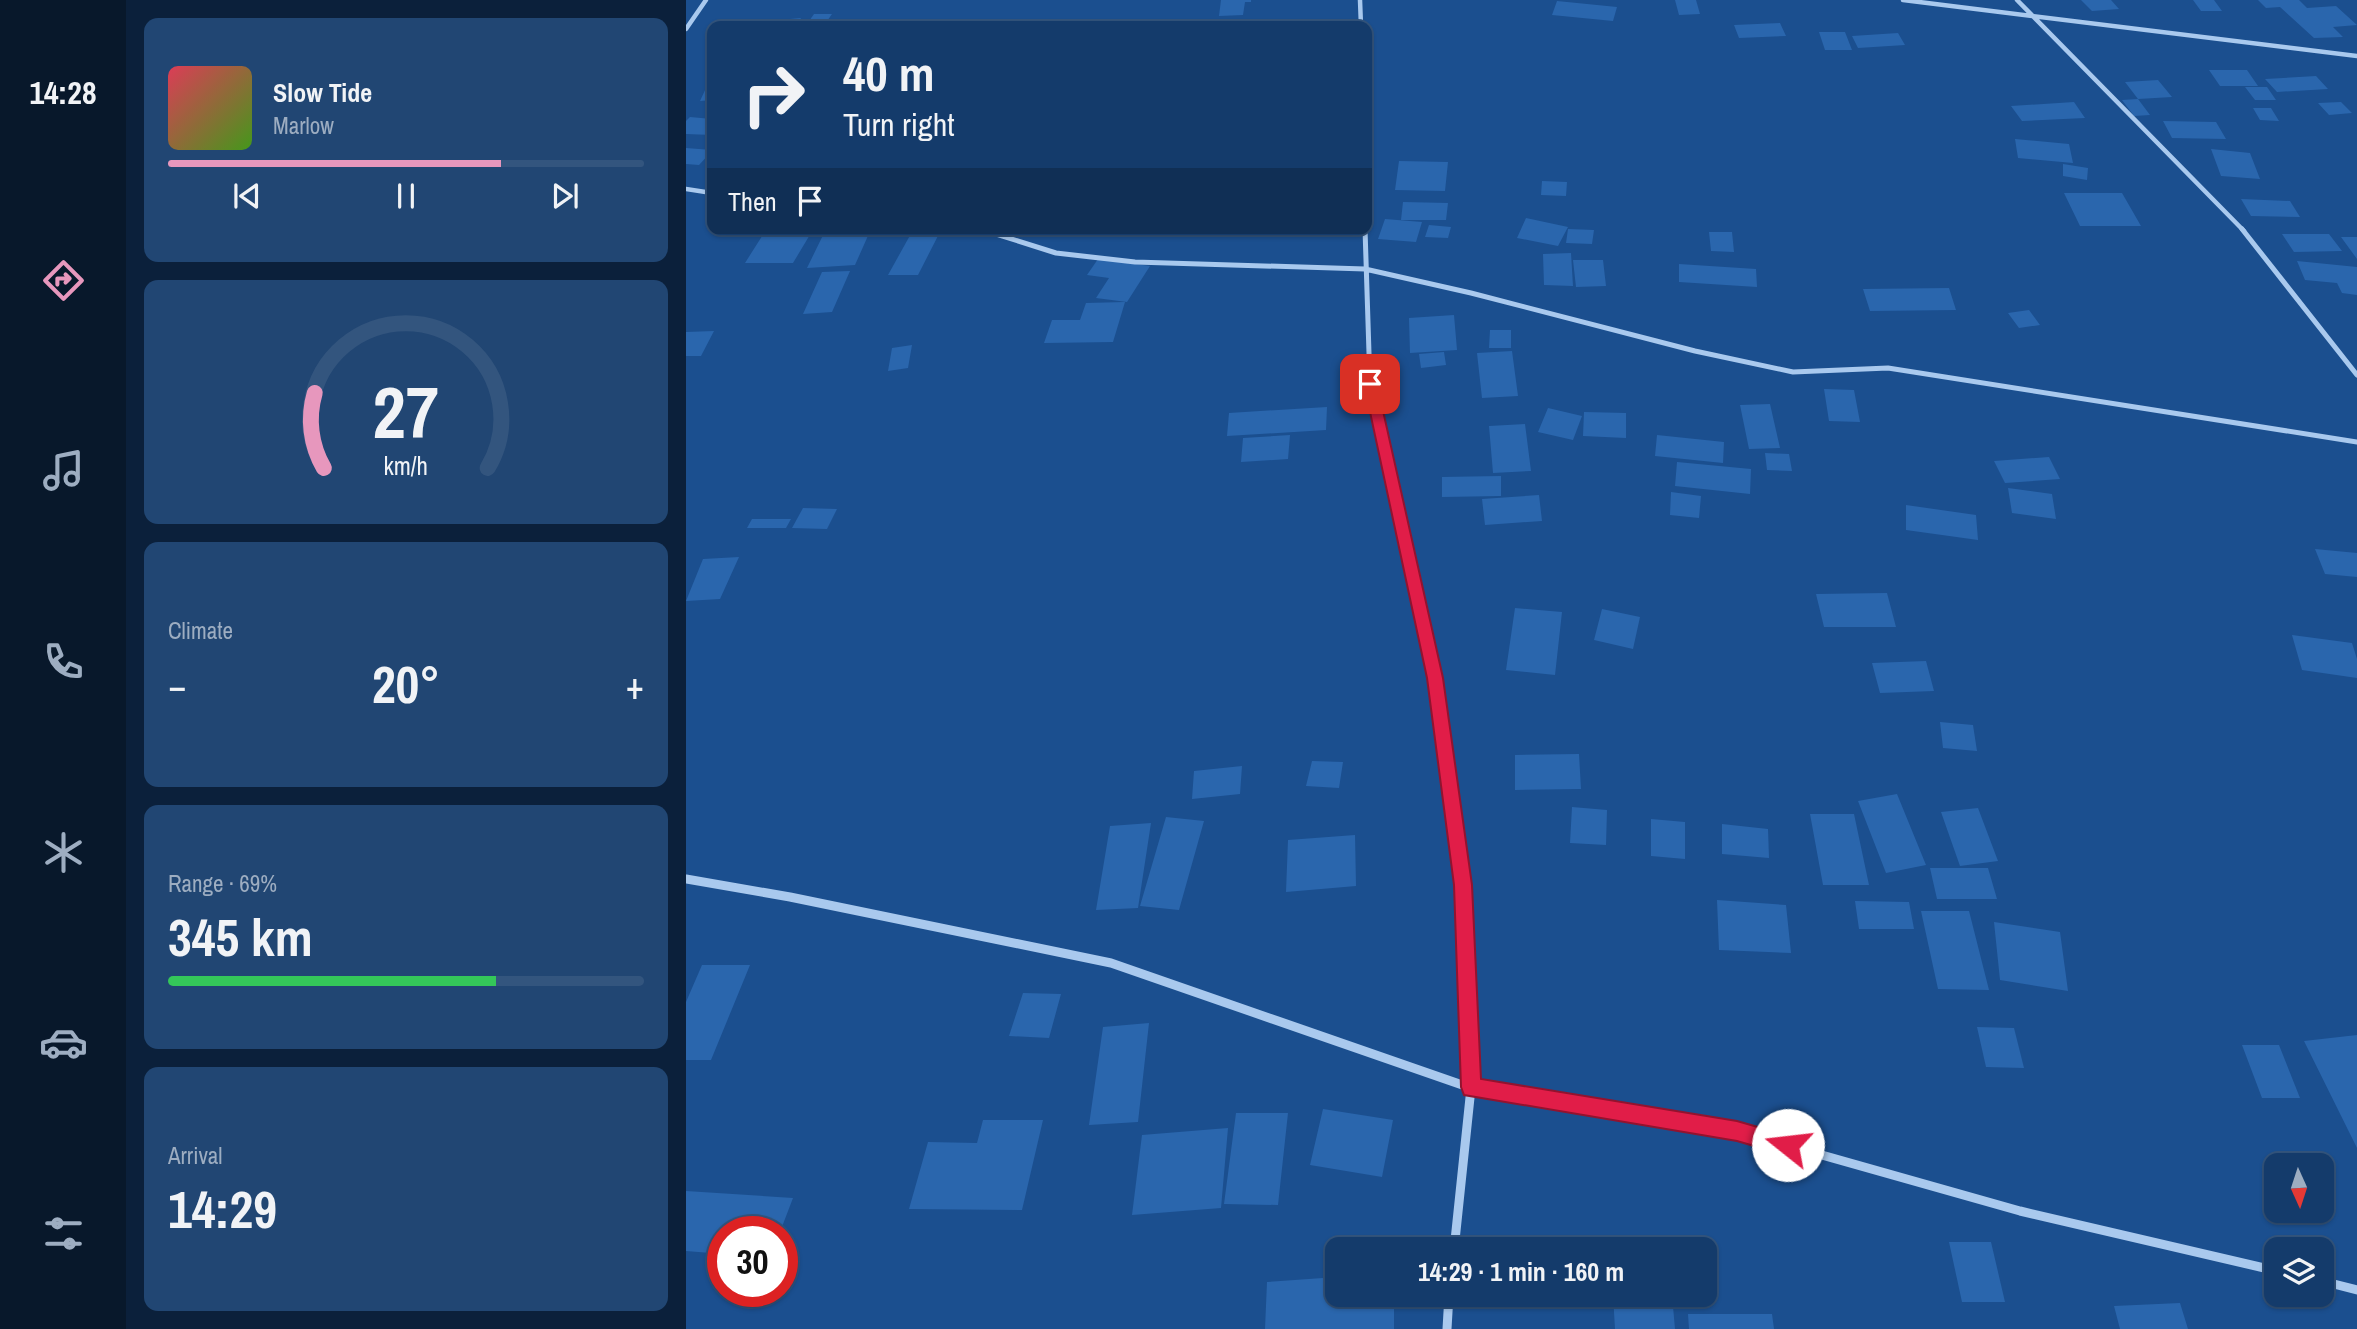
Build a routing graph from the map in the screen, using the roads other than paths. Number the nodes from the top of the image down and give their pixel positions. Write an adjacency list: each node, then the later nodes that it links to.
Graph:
1 (706, 0): 7 (street)
2 (1360, 0): 6 (street)
3 (1903, 0): 5 (street)
4 (2017, 0): 5 (street)
5 (2030, 16): 8 (street); 14 (street)
6 (1361, 21)
7 (686, 29)
8 (2357, 56)
9 (686, 190): 10 (street)
10 (707, 192)
11 (999, 235): 13 (street)
12 (1365, 235): 13 (street)
13 (1365, 269): 15 (street); 17 (street)
14 (2357, 376)
15 (2357, 442)
16 (686, 879): 17 (street)
17 (1471, 1087): 18 (street); 19 (street)
18 (1455, 1237)
19 (2264, 1268)
20 (2334, 1285): 21 (street)
21 (2357, 1290)
22 (1448, 1307): 23 (street)
23 (1447, 1329)

